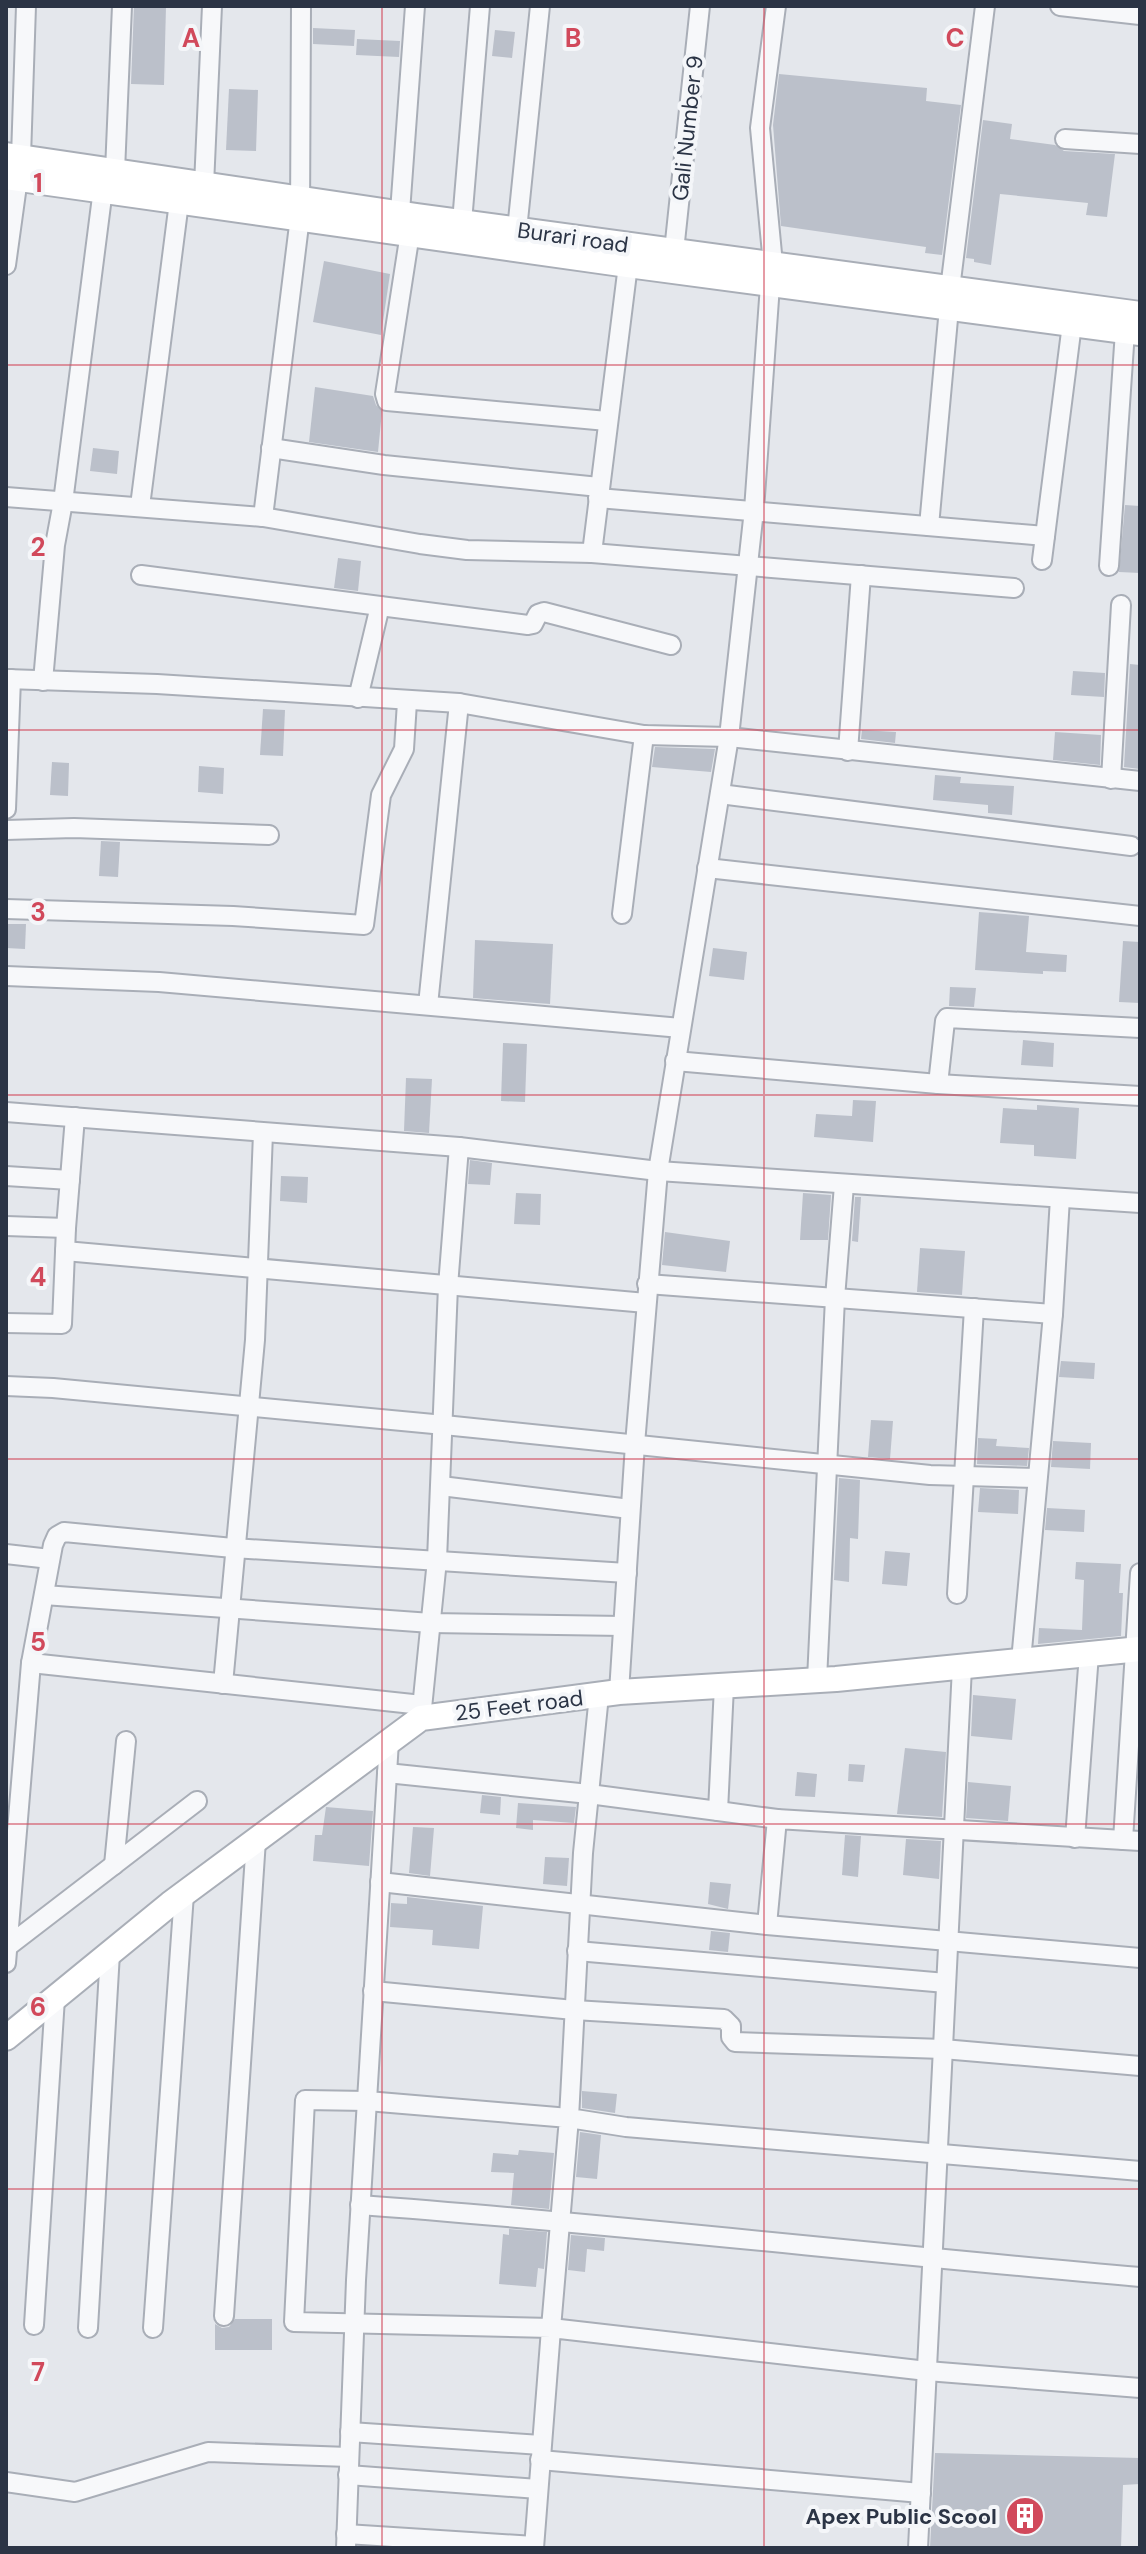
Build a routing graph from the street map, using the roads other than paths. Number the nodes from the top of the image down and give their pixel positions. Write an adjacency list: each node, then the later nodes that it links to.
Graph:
1 (26, 6): 15 (street)
2 (122, 6): 16 (street)
3 (212, 6): 17 (street)
4 (301, 6): 19 (street)
5 (415, 6): 20 (street)
6 (480, 6): 21 (street)
7 (540, 6): 22 (street)
8 (700, 6): 23 (street, Gali Number 9)
9 (776, 6): 26 (street)
10 (985, 6): 27 (street)
11 (1060, 6): 12 (street)
12 (1140, 15)
13 (1065, 139): 14 (street)
14 (1140, 144)
15 (13, 167): 16 (main road, Burari road); 24 (street)
16 (109, 180): 17 (main road, Burari road); 18 (main road, Burari road); 34 (street)
17 (204, 185): 19 (main road, Burari road)
18 (179, 202): 19 (main road, Burari road); 35 (street)
19 (300, 208): 20 (main road, Burari road); 31 (street)
20 (405, 222): 21 (main road, Burari road); 25 (main road, Burari road); 30 (street)
21 (462, 222): 22 (main road, Burari road)
22 (517, 230): 23 (main road, Burari road)
23 (674, 251): 26 (main road, Burari road)
24 (6, 265)
25 (628, 265): 26 (main road, Burari road); 30 (street)
26 (771, 274): 27 (main road, Burari road); 36 (street)
27 (950, 298): 28 (main road, Burari road); 29 (main road, Burari road); 38 (street)
28 (1072, 324): 29 (main road, Burari road); 39 (street)
29 (1135, 326): 43 (street)
30 (607, 421): 32 (street)
31 (271, 448): 32 (street); 37 (street)
32 (598, 493): 36 (street); 40 (street)
33 (6, 497): 34 (street)
34 (63, 502): 35 (street); 51 (street)
35 (140, 506): 37 (street)
36 (754, 510): 38 (street); 42 (street)
37 (263, 517): 40 (street)
38 (929, 526): 39 (street)
39 (1045, 536): 41 (street)
40 (592, 553): 42 (street)
41 (1042, 560)
42 (748, 566): 45 (street); 56 (street)
43 (1109, 566)
44 (141, 575): 48 (street)
45 (861, 575): 46 (street); 57 (street)
46 (1014, 588)
47 (1121, 605): 58 (street)
48 (380, 606): 49 (street); 52 (street)
49 (671, 645)
50 (9, 679): 51 (street); 61 (street)
51 (43, 681): 52 (street)
52 (358, 698): 53 (street)
53 (407, 702): 54 (street); 66 (street)
54 (459, 703): 55 (street); 70 (street)
55 (644, 735): 56 (street); 67 (street)
56 (729, 737): 57 (street); 60 (street)
57 (848, 751): 58 (street)
58 (1111, 779): 59 (street)
59 (1140, 781)
60 (720, 794): 64 (street); 65 (street)
61 (6, 809)
62 (6, 830): 63 (street)
63 (269, 835)
64 (1131, 846)
65 (707, 868): 68 (street); 71 (street)
66 (6, 909)
67 (622, 914)
68 (1140, 916)
69 (6, 976): 70 (street)
70 (428, 1005): 71 (street)
71 (681, 1028): 73 (street)
72 (1140, 1028): 74 (street)
73 (675, 1061): 74 (street); 80 (street)
74 (938, 1084): 75 (street)
75 (1140, 1096)
76 (6, 1112): 77 (street)
77 (75, 1117): 78 (street); 82 (street)
78 (263, 1133): 79 (street); 89 (street)
79 (459, 1147): 80 (street); 90 (street)
80 (658, 1171): 83 (street); 91 (street)
81 (6, 1176): 82 (street)
82 (70, 1180): 87 (street)
83 (844, 1185): 84 (street); 92 (street)
84 (1060, 1198): 85 (street); 94 (street)
85 (1140, 1203)
86 (6, 1226): 87 (street)
87 (66, 1228): 88 (street)
88 (65, 1251): 89 (street); 95 (street)
89 (258, 1267): 90 (street); 97 (street)
90 (448, 1286): 91 (street); 98 (street)
91 (647, 1294): 92 (street); 99 (street)
92 (835, 1298): 93 (street); 100 (street)
93 (974, 1308): 94 (street); 101 (street)
94 (1053, 1314): 102 (street)
95 (6, 1323)
96 (6, 1386): 97 (street)
97 (247, 1407): 98 (street); 105 (street)
98 (444, 1425): 99 (street); 103 (street)
99 (635, 1444): 100 (street); 104 (street)
100 (828, 1465): 101 (street); 121 (street)
101 (963, 1474): 102 (street); 111 (street)
102 (1037, 1478): 118 (street)
103 (441, 1486): 104 (street); 108 (street)
104 (630, 1509): 109 (street)
105 (233, 1548): 107 (street); 108 (street); 113 (street)
106 (6, 1554): 107 (street)
107 (50, 1559): 112 (street)
108 (437, 1560): 109 (street); 114 (street)
109 (627, 1573): 115 (street)
110 (1140, 1573): 116 (street)
111 (957, 1594)
112 (44, 1595): 113 (street); 119 (street)
113 (229, 1609): 114 (street); 122 (street)
114 (431, 1623): 115 (street); 125 (street)
115 (623, 1626): 124 (street)
116 (1138, 1649): 117 (main road, 25 Feet road); 136 (street)
117 (1089, 1654): 118 (main road, 25 Feet road); 134 (street)
118 (1021, 1661): 120 (main road, 25 Feet road)
119 (31, 1663): 122 (street); 145 (street)
120 (962, 1667): 121 (main road, 25 Feet road); 133 (street)
121 (817, 1680): 123 (main road, 25 Feet road)
122 (223, 1684): 125 (street)
123 (724, 1686): 124 (main road, 25 Feet road); 131 (street)
124 (609, 1693): 125 (main road, 25 Feet road); 129 (street)
125 (422, 1711): 127 (main road, 25 Feet road)
126 (126, 1741): 137 (street)
127 (389, 1741): 128 (street); 135 (main road, 25 Feet road)
128 (387, 1773): 129 (street); 138 (street)
129 (589, 1794): 131 (street); 140 (street)
130 (197, 1801): 137 (street)
131 (718, 1811): 132 (street)
132 (777, 1819): 133 (street); 141 (street)
133 (954, 1831): 134 (street); 142 (street)
134 (1075, 1838): 136 (street)
135 (256, 1840): 139 (main road, 25 Feet road); 162 (street)
136 (1131, 1841)
137 (114, 1865): 145 (street)
138 (380, 1882): 140 (street); 148 (street)
139 (184, 1894): 144 (main road, 25 Feet road); 166 (street)
140 (580, 1903): 141 (street); 143 (street)
141 (767, 1925): 142 (street)
142 (949, 1942): 146 (street); 147 (street)
143 (577, 1951): 147 (street); 150 (street)
144 (110, 1953): 149 (main road, 25 Feet road); 165 (street)
145 (7, 1955)
146 (1140, 1958)
147 (946, 1983): 152 (street)
148 (373, 1991): 150 (street); 154 (street)
149 (55, 1998): 151 (main road, 25 Feet road); 164 (street)
150 (574, 2010): 152 (street); 155 (street)
151 (6, 2038)
152 (943, 2049): 153 (street); 156 (street)
153 (1140, 2066)
154 (367, 2101): 155 (street); 158 (street); 163 (street)
155 (569, 2118): 156 (street); 159 (street)
156 (938, 2155): 157 (street); 160 (street)
157 (1140, 2171)
158 (360, 2205): 159 (street); 163 (street)
159 (560, 2220): 160 (street); 167 (street)
160 (933, 2260): 161 (street); 168 (street)
161 (1140, 2277)
162 (224, 2316)
163 (354, 2324): 167 (street); 170 (street)
164 (34, 2325)
165 (88, 2328)
166 (153, 2328)
167 (551, 2328): 168 (street); 171 (street)
168 (927, 2371): 169 (street); 175 (street)
169 (1140, 2388)
170 (350, 2432): 171 (street); 172 (street)
171 (540, 2452): 174 (street); 175 (street)
172 (349, 2466): 173 (street); 174 (street); 176 (street)
173 (6, 2482)
174 (538, 2489): 177 (street)
175 (921, 2493): 178 (street)
176 (346, 2541): 177 (street)
177 (534, 2547)
178 (918, 2548)

